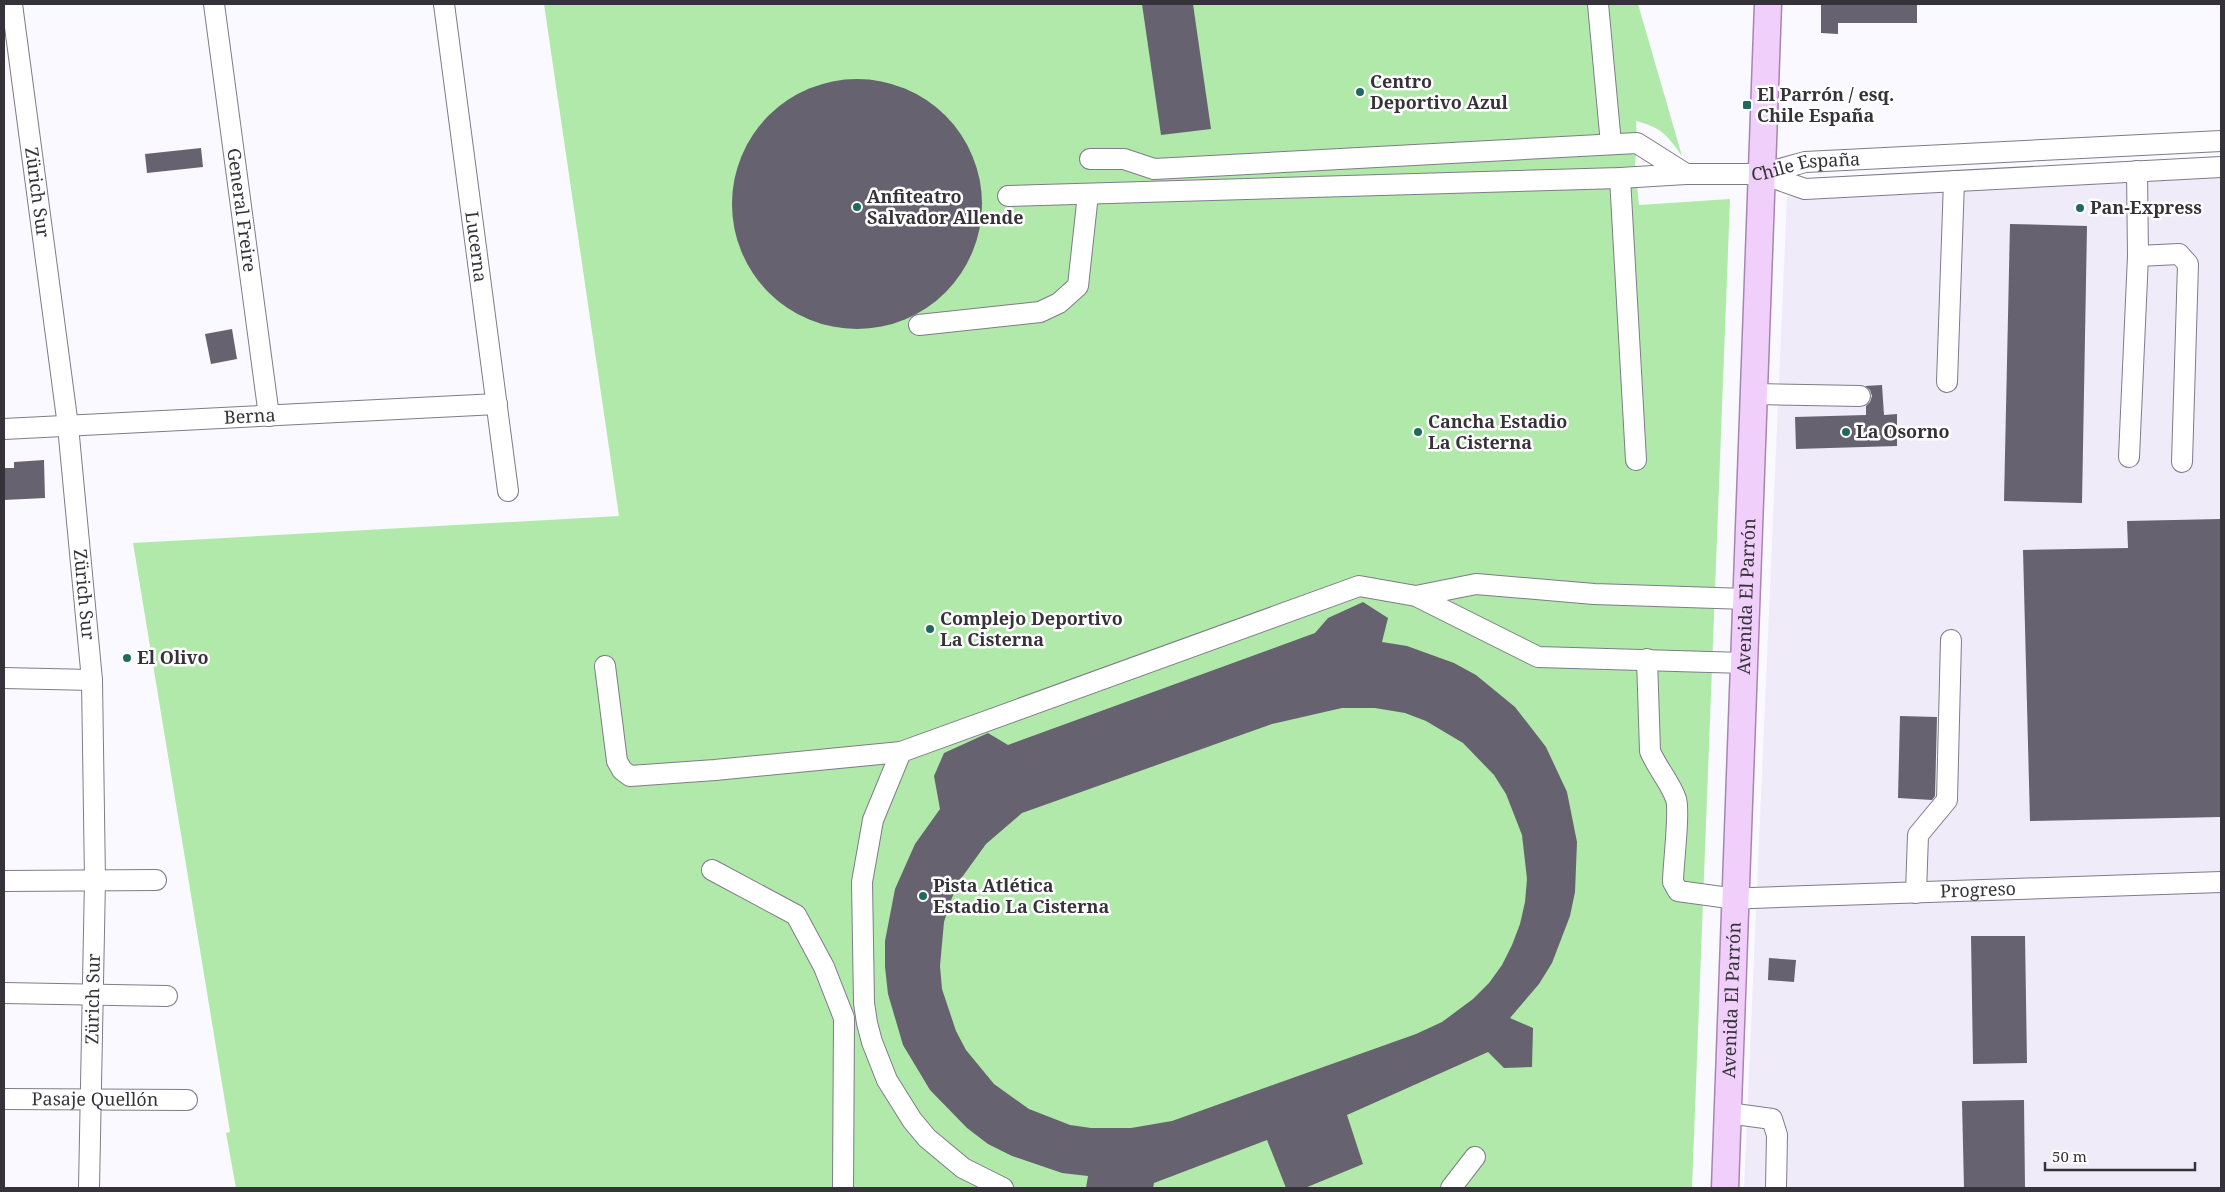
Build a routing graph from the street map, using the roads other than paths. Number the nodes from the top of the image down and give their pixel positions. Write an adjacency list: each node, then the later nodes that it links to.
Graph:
1 (12, 4): 24 (street, Zürich Sur)
2 (214, 4): 23 (street, General Freire)
3 (444, 4): 22 (street, Lucerna)
4 (1598, 4): 7 (street)
5 (1768, 4): 12 (main road, Avenida El Parrón)
6 (2221, 141): 12 (street, Chile España)
7 (1611, 144): 8 (street); 11 (street)
8 (1090, 159)
9 (2221, 167): 10 (street, Chile España)
10 (2137, 171): 14 (street, Chile España); 17 (street)
11 (1686, 174): 12 (street); 13 (street)
12 (1762, 174): 14 (street, Chile España); 20 (main road, Avenida El Parrón)
13 (1620, 178): 15 (street); 27 (street)
14 (1954, 181): 19 (street)
15 (1088, 194): 16 (street); 18 (street)
16 (1008, 196)
17 (2138, 256): 26 (street); 28 (street)
18 (918, 325)
19 (1947, 382)
20 (1754, 394): 21 (street); 31 (main road, Avenida El Parrón)
21 (1860, 396)
22 (497, 404): 23 (street, Berna); 29 (street, Lucerna)
23 (269, 416): 24 (street, Berna)
24 (68, 426): 25 (street, Berna); 37 (street, Zürich Sur)
25 (4, 429)
26 (2129, 457)
27 (1636, 460)
28 (2182, 462)
29 (508, 491)
30 (1416, 596): 31 (street); 33 (street); 38 (street)
31 (1746, 599): 34 (main road, Avenida El Parrón)
32 (1950, 640): 44 (street)
33 (1647, 659): 34 (street); 45 (street, Progreso)
34 (1744, 663): 45 (main road, Avenida El Parrón)
35 (605, 666): 38 (street)
36 (4, 678): 37 (street)
37 (92, 680): 40 (street, Zürich Sur)
38 (901, 752): 56 (street)
39 (712, 870): 55 (street)
40 (95, 880): 41 (street); 42 (street); 47 (street, Zürich Sur)
41 (156, 880)
42 (4, 881)
43 (2221, 882): 44 (street, Progreso)
44 (1916, 893): 45 (street, Progreso)
45 (1736, 899): 52 (main road, Avenida El Parrón)
46 (4, 994): 47 (street)
47 (93, 995): 48 (street); 50 (street, Zürich Sur)
48 (167, 996)
49 (4, 1099): 50 (street, Pasaje Quellón)
50 (91, 1100): 51 (street, Pasaje Quellón); 54 (street, Zürich Sur)
51 (186, 1100)
52 (1728, 1113): 58 (main road, Avenida El Parrón); 59 (street)
53 (1475, 1157): 57 (street)
54 (89, 1188)
55 (843, 1188)
56 (1003, 1188)
57 (1451, 1188)
58 (1725, 1188)
59 (1776, 1188)

